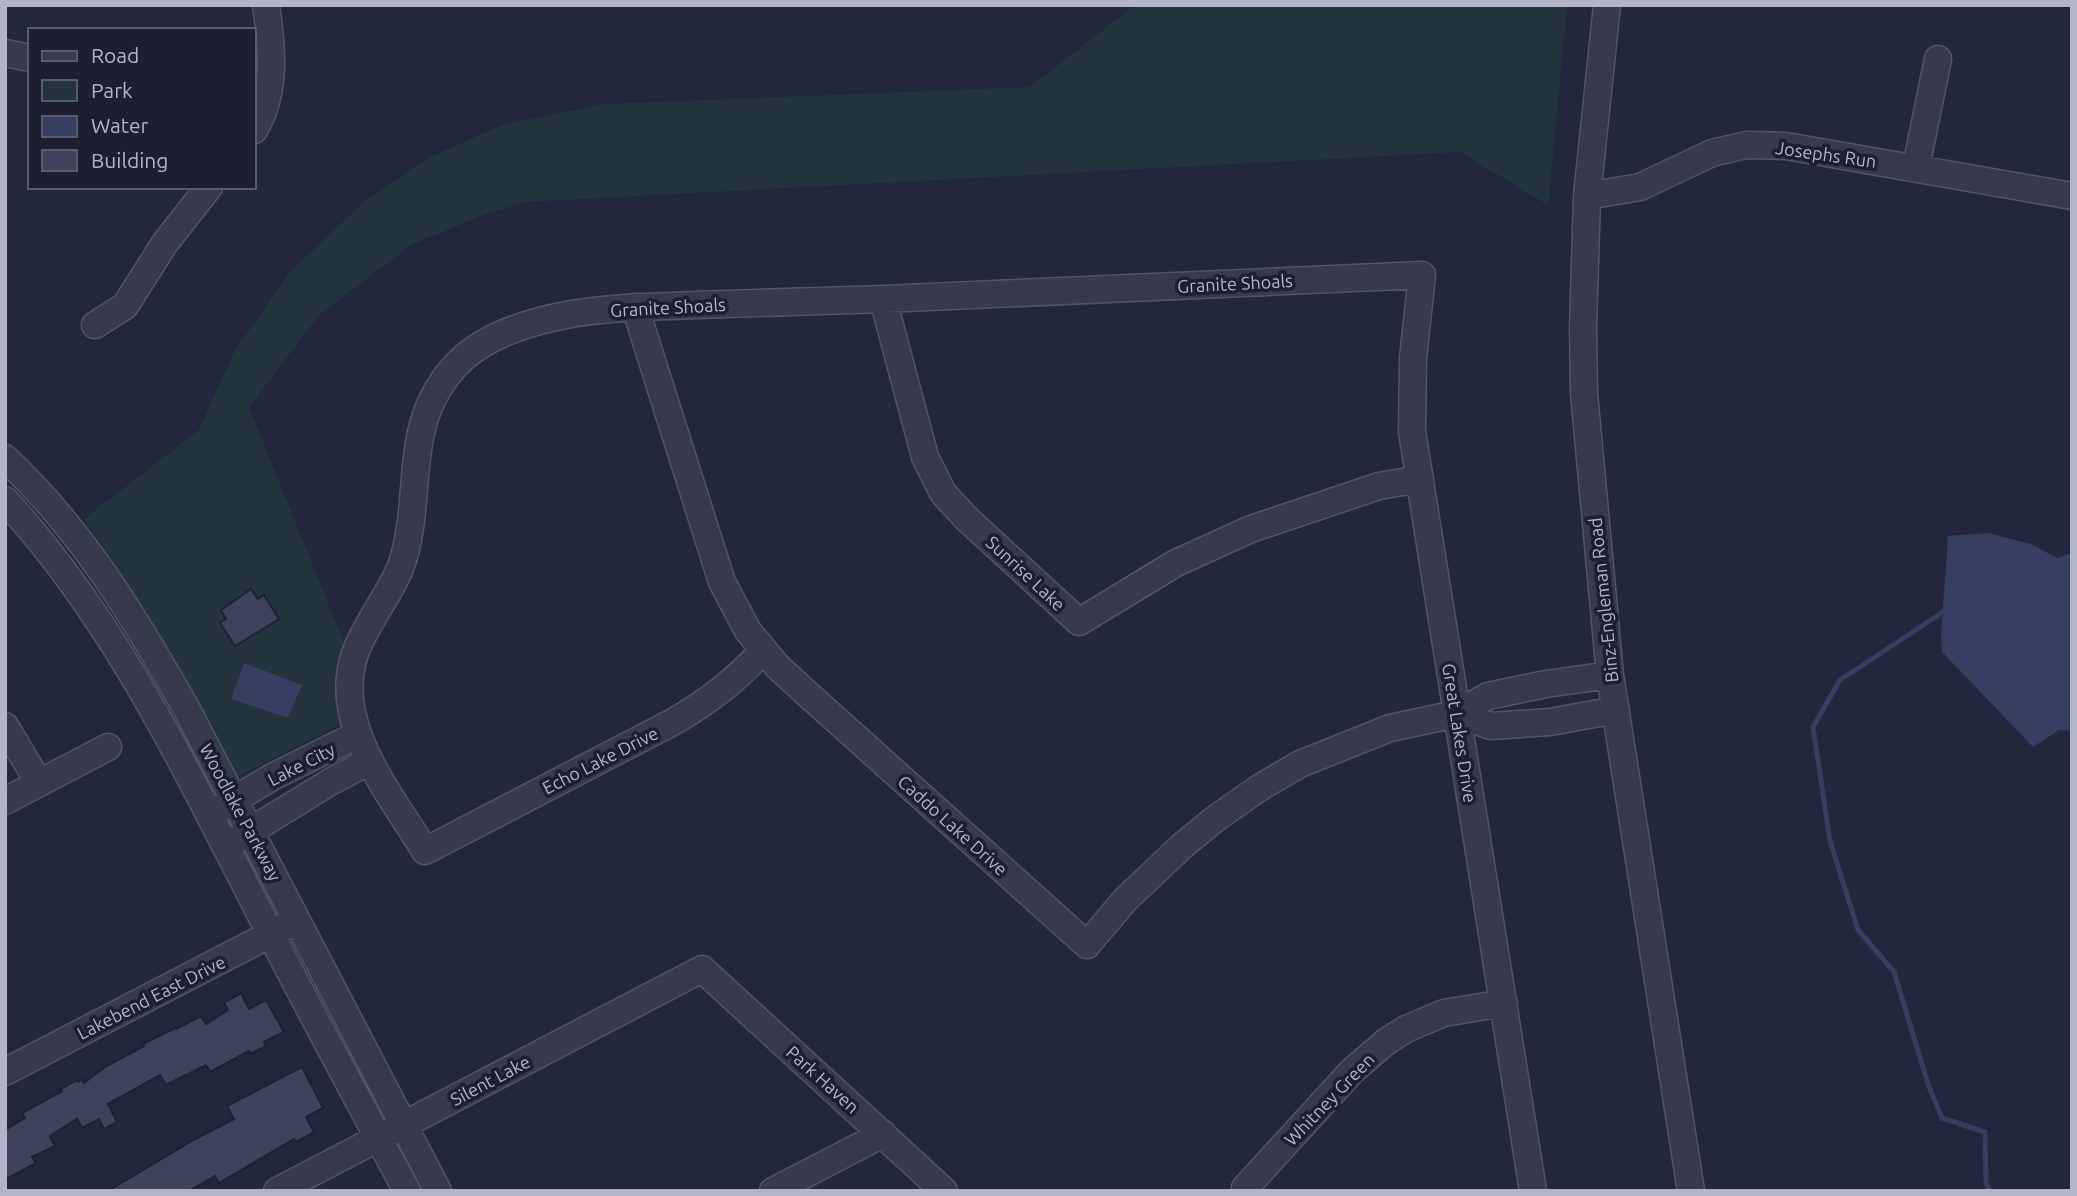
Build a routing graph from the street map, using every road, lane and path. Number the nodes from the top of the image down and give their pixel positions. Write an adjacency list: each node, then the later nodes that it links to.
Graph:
1 (266, 5): 6 (street)
2 (1607, 5): 9 (street, Binz-Engleman Road)
3 (5, 53): 4 (street)
4 (28, 58)
5 (1938, 59): 7 (street)
6 (257, 113)
7 (1916, 167): 9 (street, Josephs Run); 10 (street, Josephs Run)
8 (207, 189): 14 (street)
9 (1587, 196): 21 (street, Binz-Engleman Road)
10 (2072, 196)
11 (1422, 275): 12 (street, Granite Shoals); 16 (street, Great Lakes Drive)
12 (883, 299): 13 (street, Granite Shoals); 16 (street, Sunrise Lake)
13 (635, 307): 20 (street, Caddo Lake Drive); 27 (street, Granite Shoals)
14 (95, 325)
15 (5, 458): 18 (street, Woodlake Parkway)
16 (1420, 479): 24 (street, Great Lakes Drive)
17 (5, 500): 19 (street, Woodlake Parkway)
18 (133, 616): 19 (street); 32 (street, Woodlake Parkway)
19 (108, 634): 35 (street, Woodlake Parkway)
20 (763, 651): 24 (street, Caddo Lake Drive); 38 (street, Echo Lake Drive)
21 (1610, 676): 22 (street, Caddo Lake Drive); 23 (street, Binz-Engleman Road)
22 (1529, 688): 24 (street, Caddo Lake Drive); 25 (street)
23 (1616, 710): 25 (street); 54 (street, Binz-Engleman Road)
24 (1456, 714): 25 (street); 42 (street, Great Lakes Drive)
25 (1534, 722)
26 (5, 726): 31 (street)
27 (357, 735): 29 (street, Granite Shoals); 30 (street, Lake City)
28 (108, 747): 31 (street)
29 (370, 761): 33 (street, Lake City); 38 (street, Granite Shoals)
30 (287, 770): 32 (street, Lake City); 33 (street)
31 (39, 783): 34 (street)
32 (234, 800): 35 (street, Lake City); 36 (street, Woodlake Parkway)
33 (303, 800): 36 (street, Lake City)
34 (5, 801)
35 (209, 814): 37 (street, Woodlake Parkway)
36 (251, 832): 37 (street, Lake City); 39 (street, Woodlake Parkway)
37 (226, 847): 40 (street, Woodlake Parkway)
38 (425, 851)
39 (297, 920): 40 (street, Lakebend East Drive); 44 (street, Woodlake Parkway)
40 (270, 935): 43 (street, Lakebend East Drive); 46 (street, Woodlake Parkway)
41 (702, 969): 44 (street, Silent Lake); 45 (street, Park Haven)
42 (1504, 1003): 47 (street, Whitney Green); 53 (street, Great Lakes Drive)
43 (5, 1072)
44 (405, 1125): 46 (street, Silent Lake); 50 (street, Woodlake Parkway)
45 (883, 1133): 51 (street); 52 (street, Park Haven)
46 (378, 1138): 48 (street, Silent Lake); 49 (street, Woodlake Parkway)
47 (1245, 1188)
48 (277, 1191)
49 (407, 1191)
50 (438, 1191)
51 (773, 1191)
52 (944, 1191)
53 (1533, 1191)
54 (1691, 1191)

